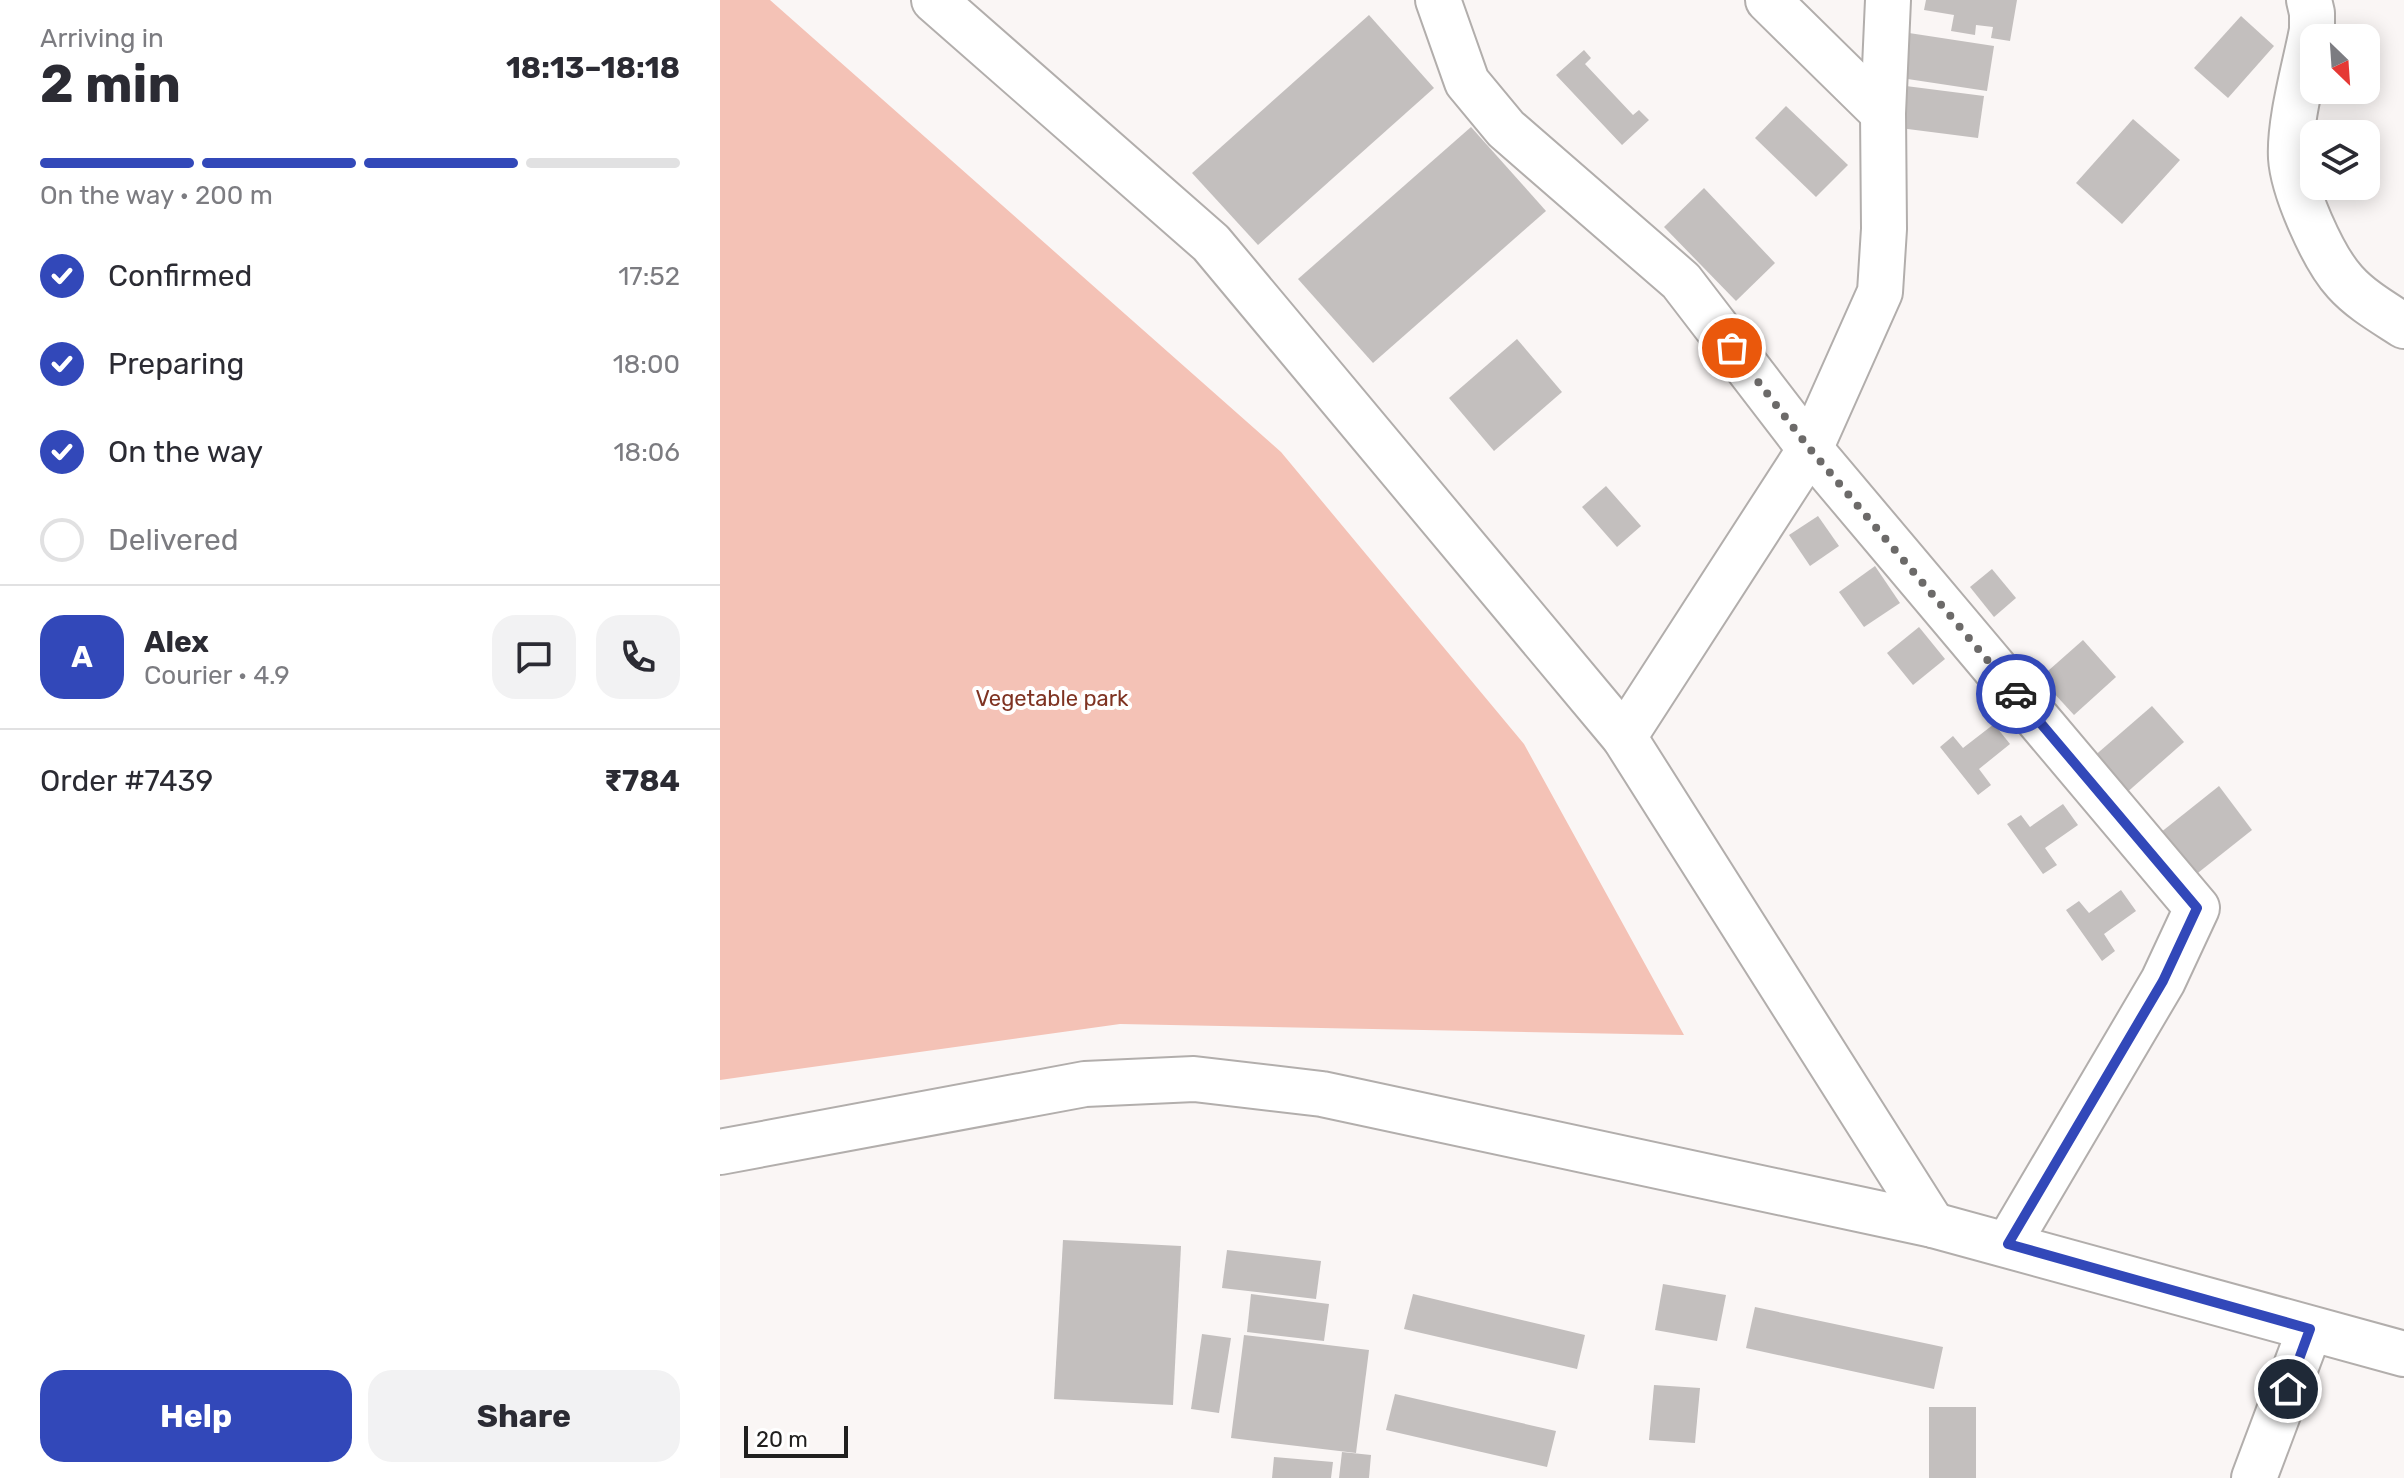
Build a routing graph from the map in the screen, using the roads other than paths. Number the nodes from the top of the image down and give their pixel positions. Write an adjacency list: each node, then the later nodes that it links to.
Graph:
1 (934, 0): 9 (street)
2 (1438, 0): 8 (street)
3 (1768, 0): 6 (street)
4 (1888, 0): 6 (street)
5 (2315, 4): 7 (street)
6 (1883, 113): 8 (street)
7 (2404, 326)
8 (1810, 449): 9 (street); 12 (street)
9 (1624, 737): 11 (street)
10 (720, 1152): 11 (street)
11 (1933, 1225): 12 (street)
12 (2008, 1244): 13 (street)
13 (2310, 1329): 14 (street); 15 (street)
14 (2404, 1354)
15 (2254, 1478)

